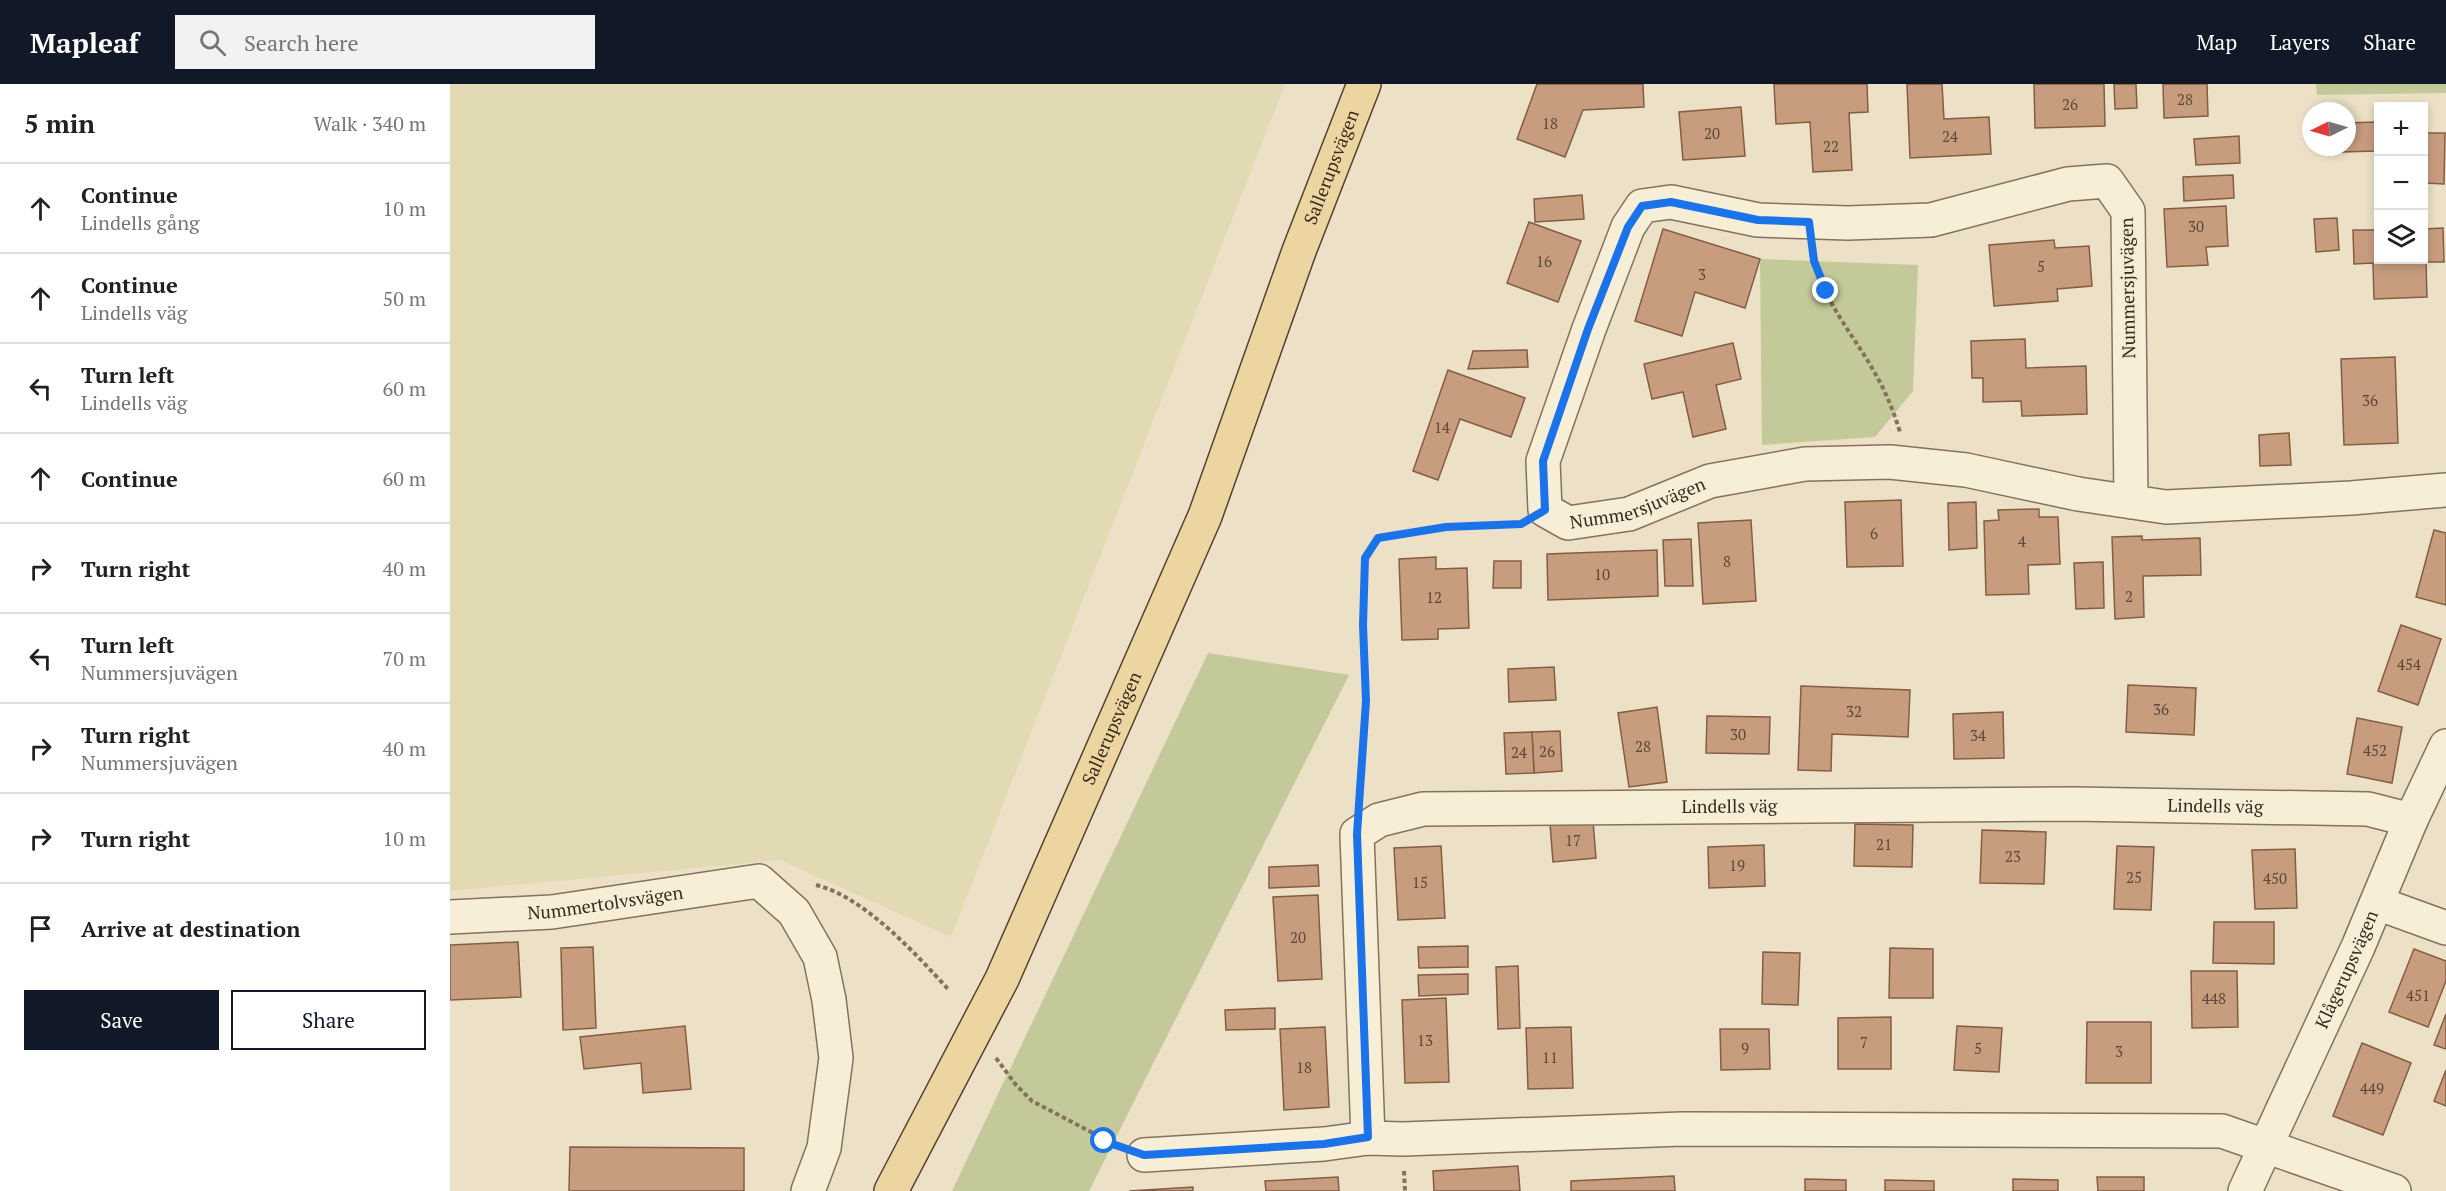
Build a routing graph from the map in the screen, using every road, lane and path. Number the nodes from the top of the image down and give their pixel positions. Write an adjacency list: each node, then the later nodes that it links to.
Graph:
1 (1344, 84): 4 (main road, Sallerupsvägen)
2 (1364, 84): 4 (main road, Sallerupsvägen)
3 (1809, 222): 5 (path); 7 (street, Nummersjuvägen); 8 (street, Nummersjuvägen)
4 (1299, 251): 22 (main road, Sallerupsvägen)
5 (1910, 464): 7 (street, Nummersjuvägen); 8 (street, Nummersjuvägen)
6 (2446, 490): 7 (street, Nummersjuvägen)
7 (2131, 501)
8 (1545, 510): 11 (path)
9 (2446, 746): 10 (street, Klågerupsvägen)
10 (2411, 820): 11 (street, Lindells väg); 13 (street, Klågerupsvägen)
11 (1357, 834): 18 (street)
12 (814, 885): 16 (path)
13 (2376, 903): 15 (street); 19 (street, Klågerupsvägen)
14 (450, 917): 21 (street, Nummertolvsvägen)
15 (2446, 928)
16 (948, 989)
17 (992, 1053): 20 (path)
18 (1368, 1137): 19 (street); 20 (street)
19 (2265, 1144): 23 (street, Klågerupsvägen); 24 (street)
20 (1144, 1155)
21 (808, 1191)
22 (891, 1191)
23 (2245, 1191)
24 (2394, 1191)

